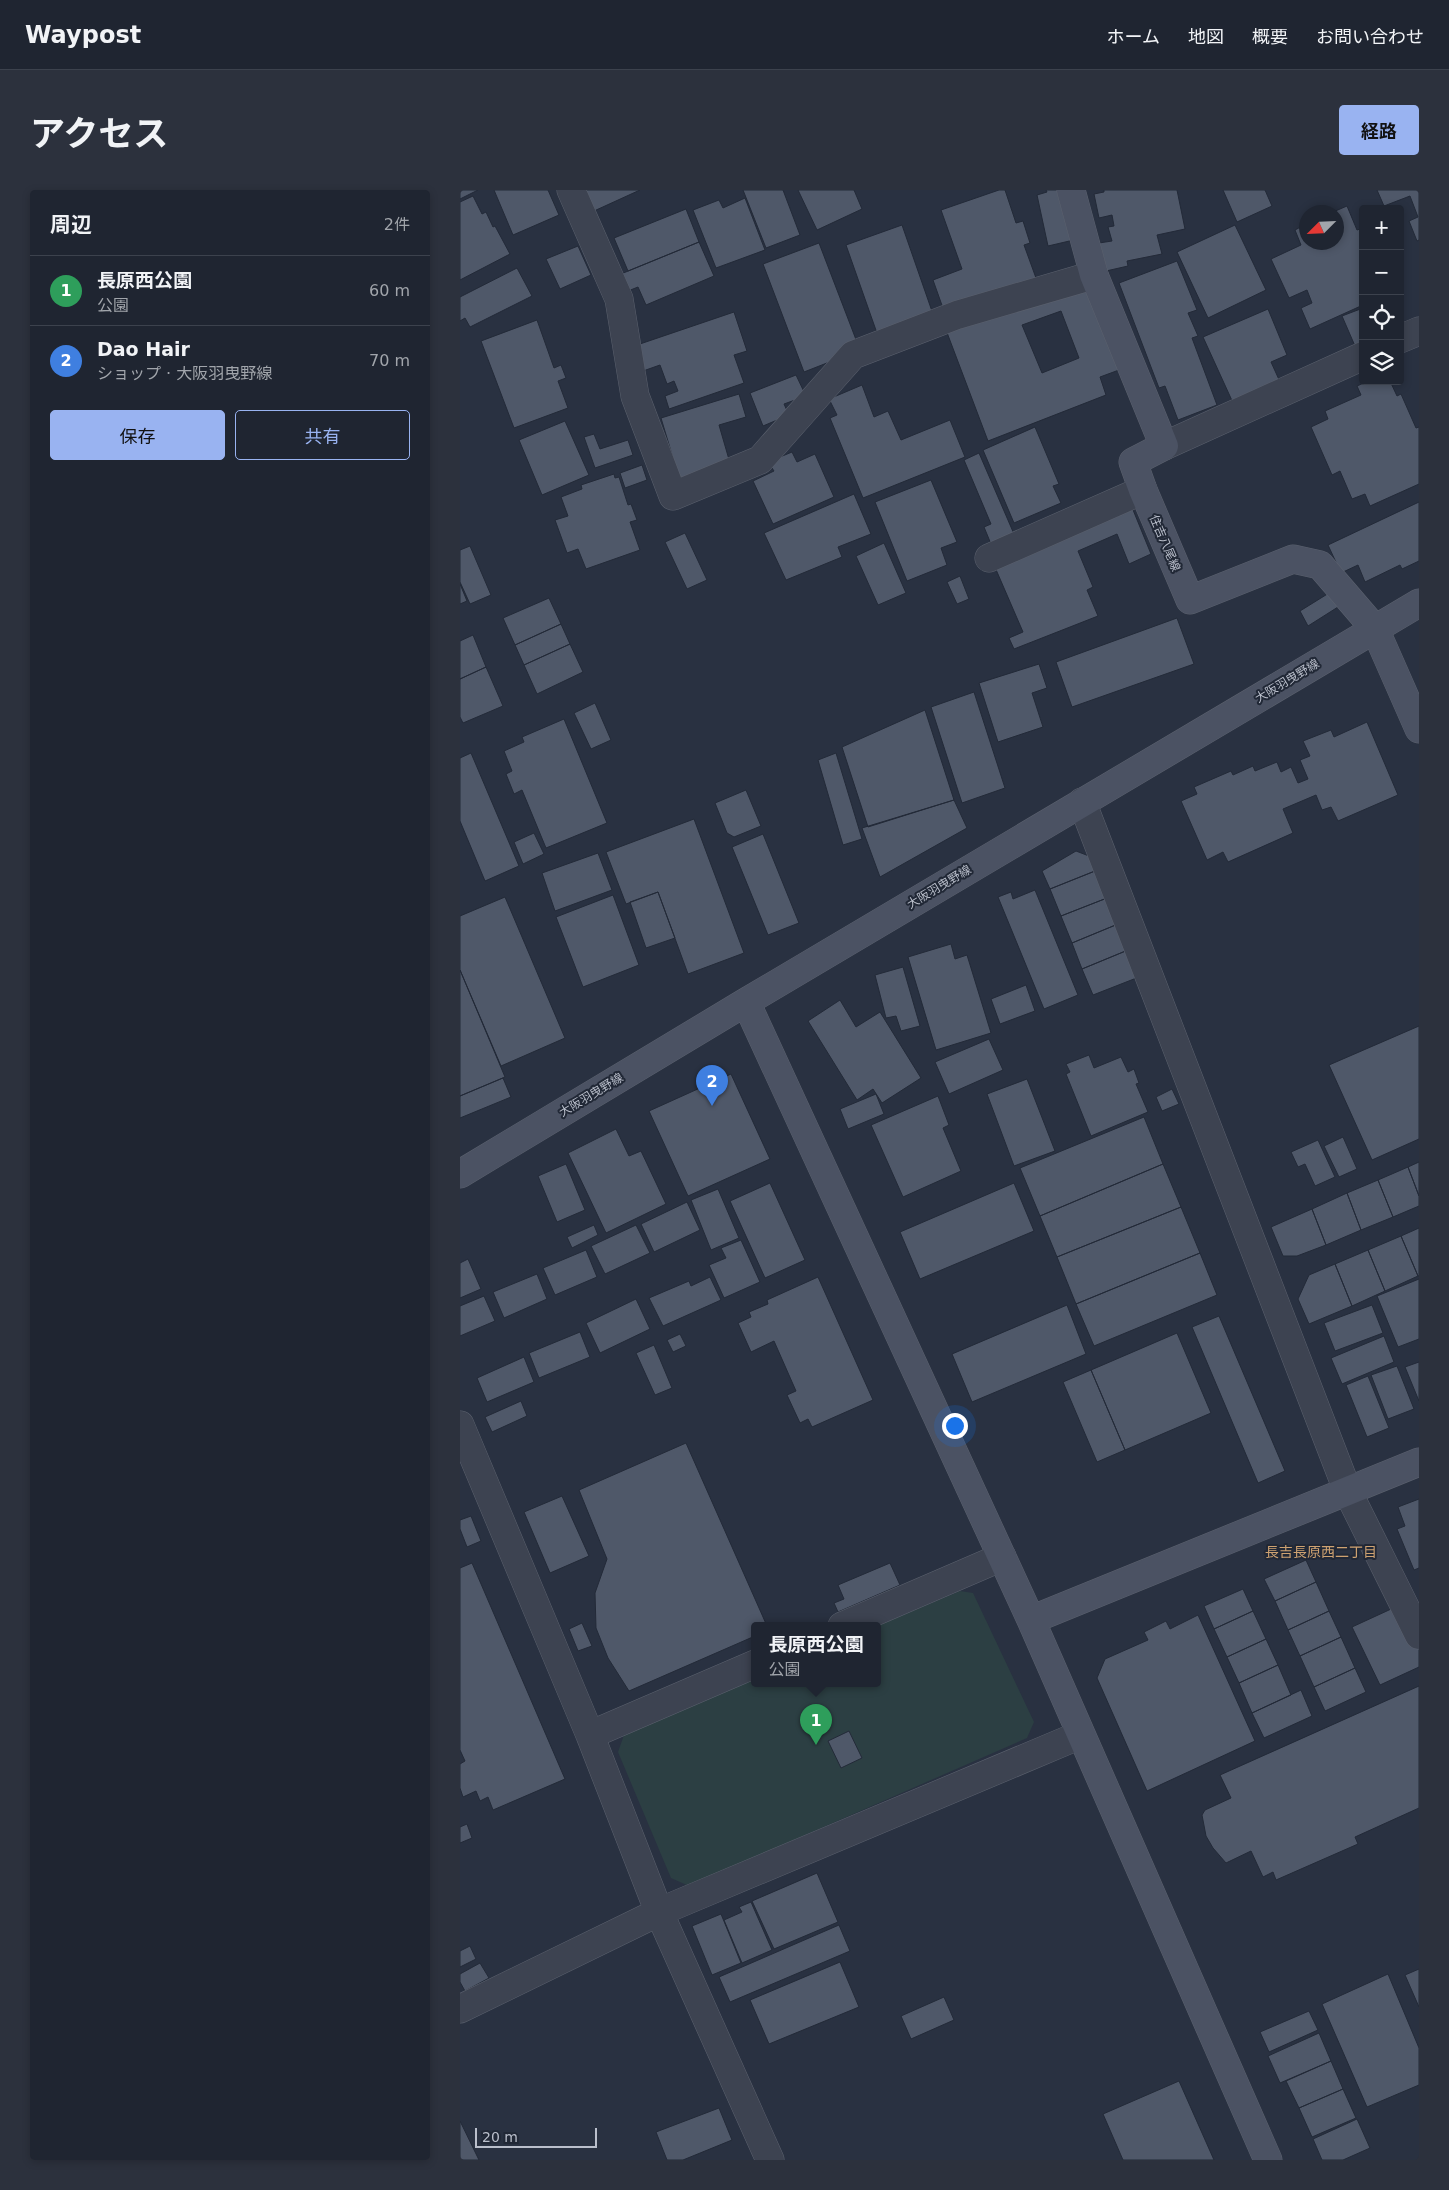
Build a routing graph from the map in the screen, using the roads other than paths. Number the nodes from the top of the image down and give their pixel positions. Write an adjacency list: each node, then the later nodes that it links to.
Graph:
1 (571, 190): 3 (street)
2 (1071, 190): 3 (main road)
3 (1094, 275): 7 (main road)
4 (1419, 331): 5 (street)
5 (1404, 337)
6 (1359, 358): 7 (street)
7 (1164, 446): 8 (main road, 住吉八尾線)
8 (1143, 490): 9 (street); 11 (main road, 住吉八尾線)
9 (989, 558)
10 (1419, 603): 11 (main road, 大阪羽曳野線)
11 (1375, 629): 12 (main road, 住吉八尾線); 13 (main road, 大阪羽曳野線)
12 (1419, 729)
13 (1082, 802): 14 (main road, 大阪羽曳野線); 18 (street)
14 (746, 1002): 15 (main road, 大阪羽曳野線); 19 (main road)
15 (460, 1174)
16 (460, 1425): 24 (street)
17 (1419, 1462): 18 (main road)
18 (1348, 1492): 20 (main road); 22 (street)
19 (1002, 1557): 20 (main road); 21 (street)
20 (1031, 1620): 25 (main road)
21 (851, 1622)
22 (1419, 1635)
23 (751, 1666): 24 (street)
24 (590, 1735): 26 (street)
25 (1080, 1735): 26 (street); 29 (main road)
26 (659, 1912): 27 (street); 28 (street)
27 (460, 2009)
28 (770, 2160)
29 (1268, 2160)

